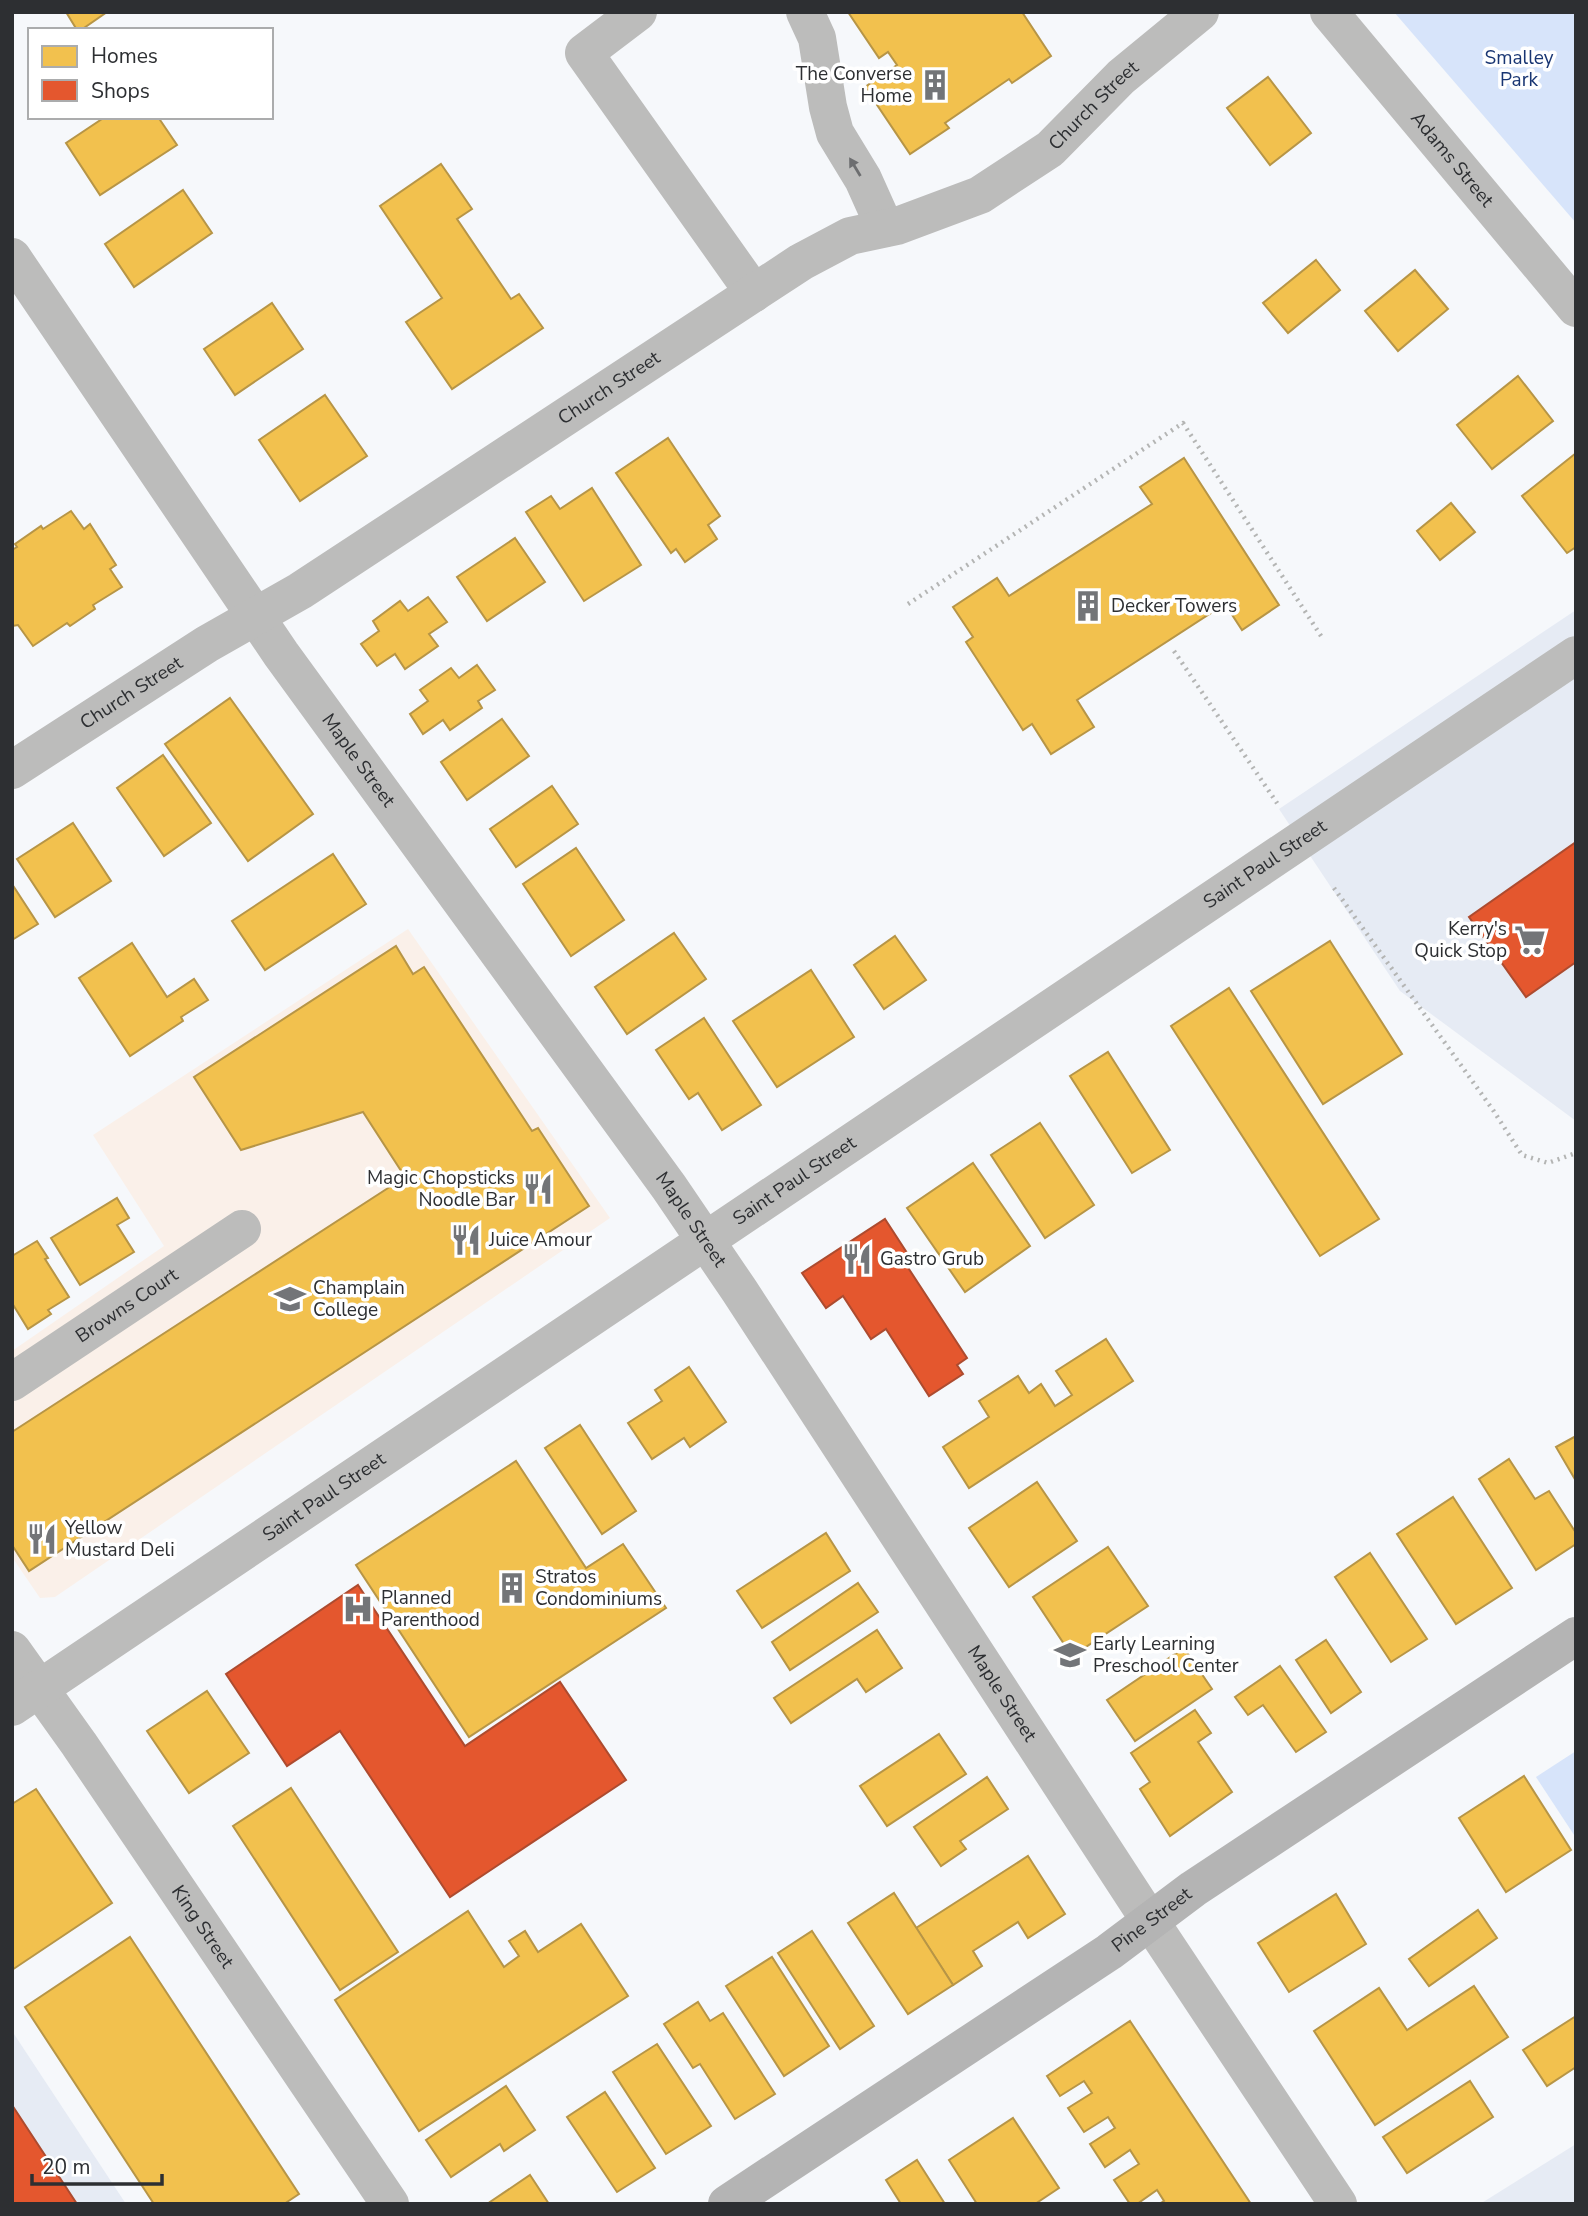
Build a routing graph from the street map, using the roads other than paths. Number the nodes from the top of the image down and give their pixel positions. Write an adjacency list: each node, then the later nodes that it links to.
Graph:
1 (638, 12): 7 (street)
2 (804, 12): 5 (street, one-way to 2)
3 (1200, 12): 5 (street, Church Street)
4 (1329, 12): 8 (street, Adams Street)
5 (886, 228): 7 (street, Church Street)
6 (12, 257): 9 (street, Maple Street)
7 (754, 293): 9 (street, Church Street)
8 (1576, 307)
9 (255, 616): 11 (street, Church Street); 13 (street, Maple Street)
10 (1576, 655): 13 (street, Saint Paul Street)
11 (12, 770)
12 (243, 1228): 14 (street, Browns Court)
13 (705, 1240): 17 (street, Saint Paul Street); 18 (street, Maple Street)
14 (12, 1382)
15 (1576, 1636): 18 (main road, Pine Street)
16 (12, 1650): 17 (street, King Street)
17 (26, 1698): 19 (street, King Street)
18 (1150, 1921): 20 (main road, Pine Street); 21 (street, Maple Street)
19 (390, 2204)
20 (727, 2204)
21 (1338, 2204)

